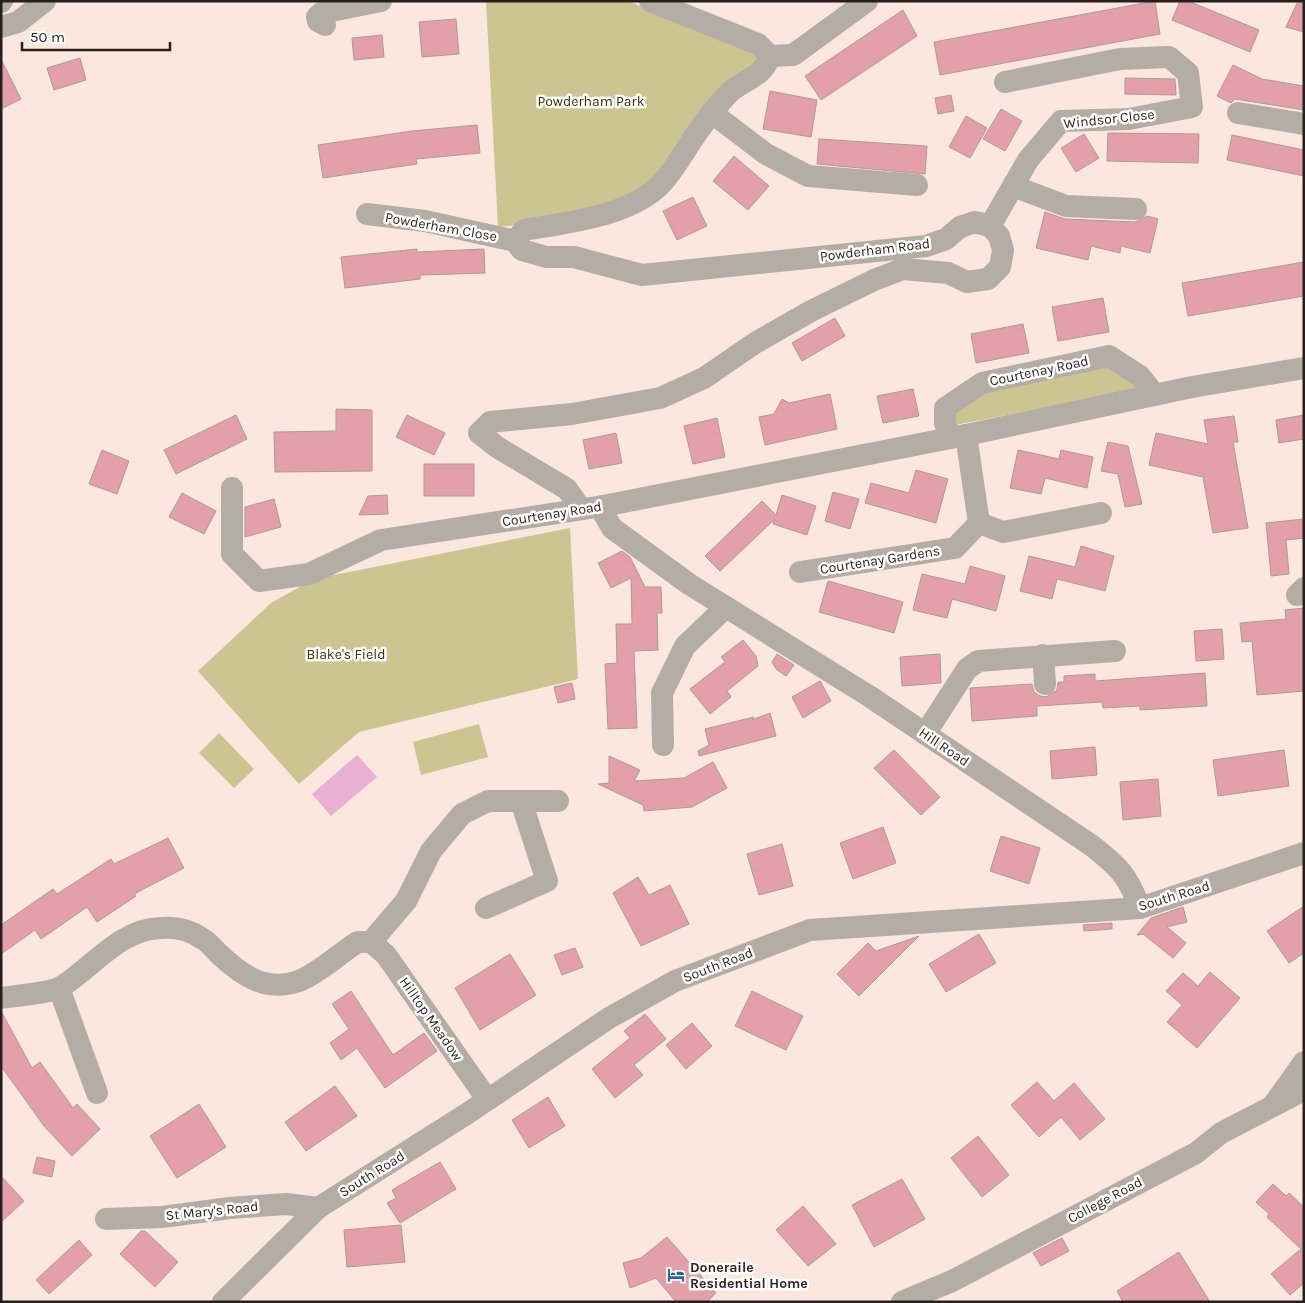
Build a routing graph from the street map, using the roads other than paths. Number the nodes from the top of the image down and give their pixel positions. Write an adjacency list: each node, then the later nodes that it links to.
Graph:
1 (45, 1): 6 (street)
2 (380, 1): 5 (street)
3 (650, 1): 7 (street)
4 (867, 1): 7 (street)
5 (326, 25)
6 (1, 27)
7 (770, 56): 9 (street)
8 (1005, 82): 13 (street, Windsor Close)
9 (712, 113): 12 (street); 17 (street)
10 (1238, 113): 11 (street)
11 (1304, 124)
12 (917, 185)
13 (1013, 186): 14 (street); 16 (street, Windsor Close)
14 (1136, 209)
15 (367, 214): 17 (street, Powderham Close)
16 (990, 226): 17 (street, Powderham Road); 22 (street, Powderham Road)
17 (515, 241)
18 (1304, 368): 19 (street, Courtenay Road)
19 (1155, 395): 20 (street, Courtenay Road); 20 (street, Courtenay Road)
20 (958, 436): 22 (street, Courtenay Road); 24 (street)
21 (232, 488): 22 (street, Courtenay Road)
22 (592, 508): 26 (street, Hill Road)
23 (1101, 513): 24 (street)
24 (979, 523): 25 (street, Courtenay Gardens)
25 (800, 572)
26 (726, 607): 30 (street, Hill Road); 31 (street)
27 (1115, 651): 28 (street)
28 (1044, 655): 29 (street); 30 (street)
29 (1045, 684)
30 (925, 734): 36 (street, Hill Road)
31 (662, 745)
32 (521, 801): 33 (street); 35 (street); 37 (street)
33 (558, 801)
34 (1304, 853): 36 (street, South Road)
35 (486, 908)
36 (1140, 908): 43 (street, South Road)
37 (371, 942): 38 (street); 43 (street, Hilltop Meadow)
38 (59, 988): 39 (street); 42 (street)
39 (1, 998)
40 (1304, 1062): 44 (street)
41 (1304, 1090): 44 (street, College Road)
42 (97, 1092)
43 (487, 1099): 45 (street, South Road)
44 (1272, 1106): 48 (street, College Road)
45 (318, 1208): 46 (street, St Mary's Road); 47 (street, South Road)
46 (106, 1219)
47 (223, 1302)
48 (902, 1302)

